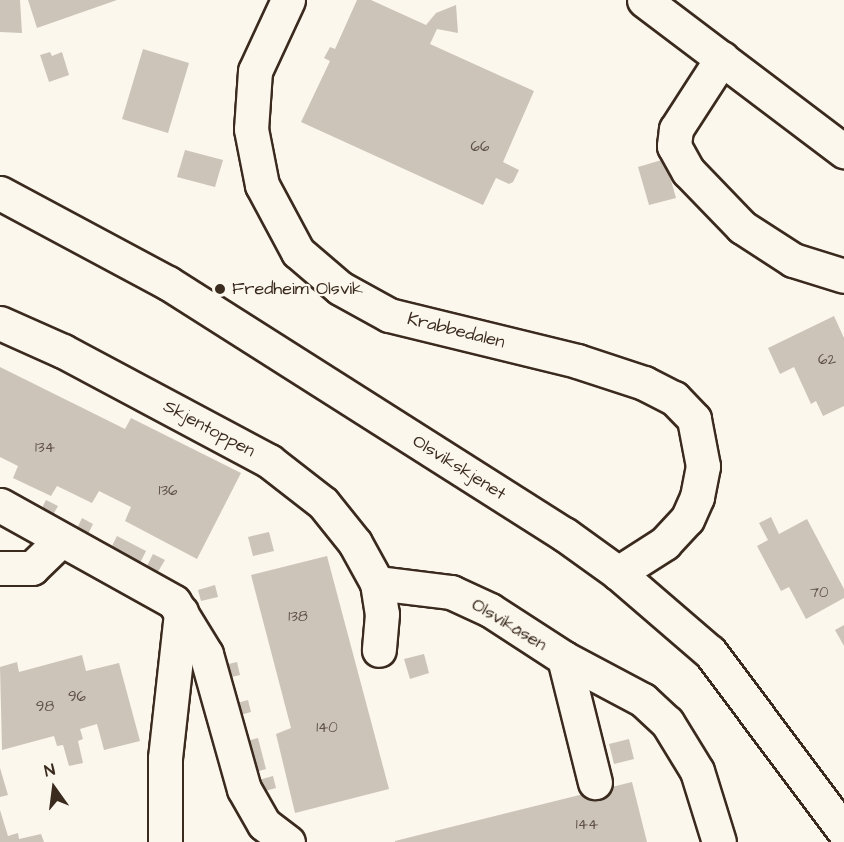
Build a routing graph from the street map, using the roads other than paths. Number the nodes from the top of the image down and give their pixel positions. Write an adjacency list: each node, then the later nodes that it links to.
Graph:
1 (288, 0): 11 (street, Krabbedalen)
2 (644, 0): 3 (street)
3 (722, 58): 4 (street); 6 (street)
4 (844, 151)
5 (0, 193): 11 (street, Olsvikskjenet)
6 (844, 276)
7 (0, 323): 12 (street, Skjentoppen)
8 (0, 505): 9 (street)
9 (62, 540): 10 (street); 13 (street)
10 (0, 568)
11 (618, 573): 17 (street, Olsvikskjenet)
12 (377, 583): 14 (street); 15 (street, Olsvikåsen)
13 (181, 612): 18 (street); 19 (street)
14 (379, 650)
15 (564, 658): 16 (street, Olsvikåsen); 20 (street, Olsvikåsen)
16 (595, 782)
17 (844, 831)
18 (165, 842)
19 (288, 842)
20 (719, 842)

